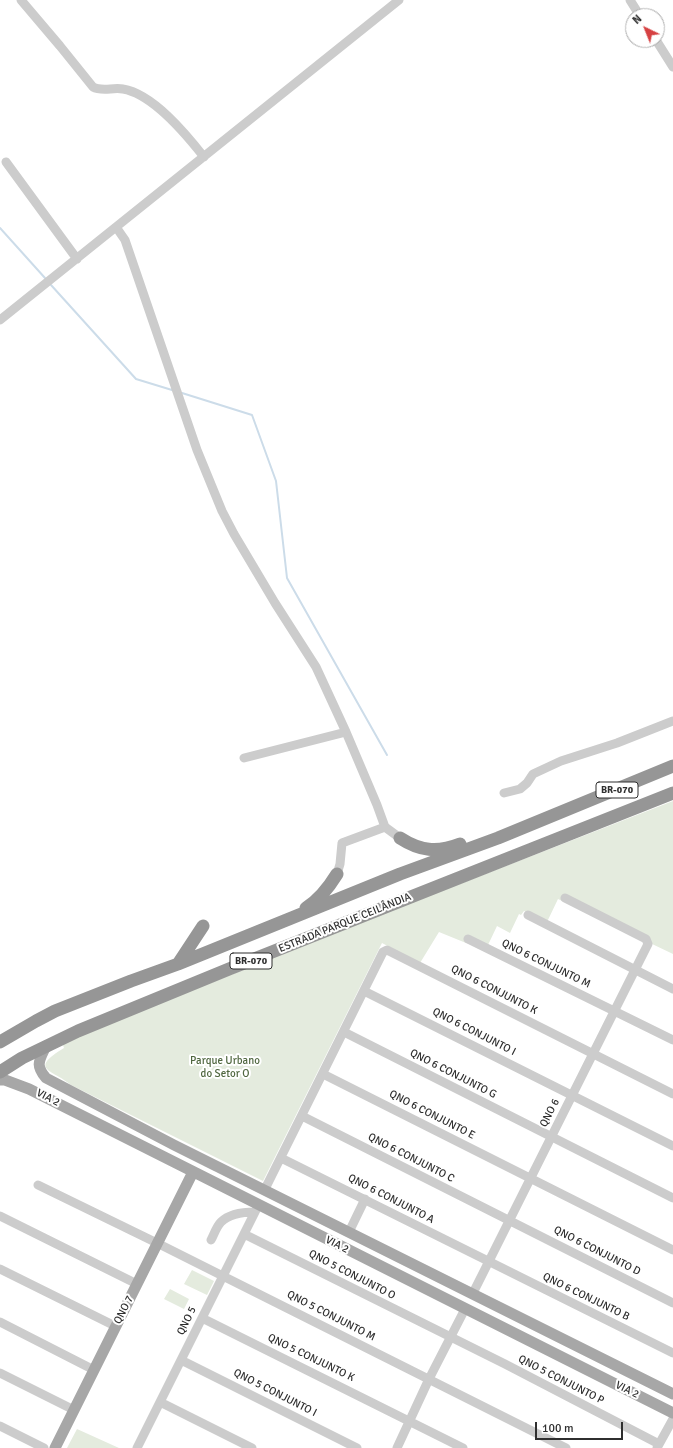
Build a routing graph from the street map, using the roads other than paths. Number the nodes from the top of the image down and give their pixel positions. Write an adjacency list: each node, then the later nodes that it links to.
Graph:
1 (21, 0): 5 (street)
2 (399, 0): 5 (street)
3 (661, 48): 4 (street)
4 (673, 67)
5 (204, 157): 7 (street)
6 (6, 162): 8 (street)
7 (116, 227): 8 (street); 11 (street)
8 (77, 259): 9 (street)
9 (0, 320)
10 (673, 721): 14 (street)
11 (346, 732): 12 (street); 17 (street)
12 (244, 758)
13 (673, 766): 16 (highway, BR-070)
14 (504, 793)
15 (673, 793): 20 (highway, ESTRADA PARQUE CEILÂNDIA / BR-070)
16 (536, 823): 18 (highway); 19 (highway, BR-070)
17 (385, 826): 18 (street); 21 (street)
18 (400, 838)
19 (498, 838): 20 (highway); 24 (highway, BR-070)
20 (506, 859): 35 (highway, ESTRADA PARQUE CEILÂNDIA / BR-070)
21 (337, 874): 24 (highway)
22 (565, 898): 28 (street, QNO 6)
23 (528, 915): 28 (street)
24 (278, 923): 27 (highway, BR-070)
25 (203, 926): 27 (highway)
26 (468, 939): 31 (street, QNO 6 CONJUNTO M)
27 (178, 964): 34 (highway, BR-070)
28 (635, 969): 29 (street); 31 (street, QNO 6)
29 (673, 989)
30 (364, 991): 32 (street); 36 (street, QNO 6 CONJUNTO K); 41 (street, QNO 6 CONJUNTO I)
31 (614, 1010): 33 (street, QNO 6 CONJUNTO M); 36 (street, QNO 6)
32 (344, 1032): 38 (street); 43 (street, QNO 6 CONJUNTO G)
33 (673, 1040)
34 (0, 1042)
35 (46, 1046): 37 (highway, ESTRADA PARQUE CEILÂNDIA / BR-070); 44 (main road, VIA 2)
36 (593, 1053): 40 (street, QNO 6 CONJUNTO K); 41 (street, QNO 6)
37 (0, 1072)
38 (323, 1074): 42 (street); 49 (street, QNO 6 CONJUNTO E)
39 (0, 1080): 46 (main road, VIA 2)
40 (673, 1094)
41 (573, 1095): 43 (street, QNO 6); 45 (street, QNO 6 CONJUNTO I)
42 (302, 1116): 47 (street); 56 (street, QNO 6 CONJUNTO C)
43 (552, 1137): 49 (street, QNO 6); 52 (street, QNO 6 CONJUNTO G)
44 (174, 1145): 46 (main road); 51 (main road, VIA 2)
45 (673, 1146)
46 (167, 1158): 48 (main road, VIA 2)
47 (281, 1158): 51 (street); 53 (street, QNO 6 CONJUNTO A)
48 (193, 1172): 54 (main road, VIA 2); 60 (main road, QNO 7)
49 (530, 1178): 56 (street, QNO 6); 62 (street, QNO 6 CONJUNTO E)
50 (38, 1185): 60 (street, QNO 5 CONJUNTO M)
51 (265, 1190): 58 (main road, VIA 2)
52 (673, 1198)
53 (365, 1199): 58 (street); 65 (street, QNO 6 CONJUNTO A)
54 (257, 1208): 57 (street, QNO 5); 59 (street); 63 (main road, VIA 2)
55 (0, 1216): 68 (street)
56 (510, 1220): 65 (street, QNO 6); 70 (street, QNO 6 CONJUNTO D)
57 (244, 1234): 67 (street, QNO 5); 75 (street, QNO 5 CONJUNTO O)
58 (353, 1235): 61 (main road, VIA 2); 63 (main road)
59 (211, 1240)
60 (157, 1243): 67 (street, QNO 5 CONJUNTO M); 68 (main road, QNO 7)
61 (371, 1244): 64 (main road); 69 (main road, VIA 2)
62 (673, 1250)
63 (350, 1251): 64 (main road, VIA 2)
64 (364, 1258): 71 (main road, VIA 2)
65 (489, 1262): 69 (street, QNO 6); 77 (street, QNO 6 CONJUNTO B)
66 (0, 1269): 74 (street)
67 (223, 1276): 72 (street, QNO 5); 84 (street, QNO 5 CONJUNTO M)
68 (137, 1284): 74 (main road, QNO 7)
69 (473, 1293): 76 (main road, VIA 2)
70 (673, 1303)
71 (465, 1309): 75 (street); 79 (main road, VIA 2)
72 (202, 1318): 80 (street, QNO 5); 90 (street, QNO 5 CONJUNTO K)
73 (0, 1322): 82 (street)
74 (115, 1326): 82 (main road, QNO 7)
75 (450, 1338): 84 (street); 93 (street, QNO 5 CONJUNTO P)
76 (576, 1346): 78 (main road, VIA 2); 79 (main road)
77 (673, 1353)
78 (592, 1354): 81 (main road); 85 (main road, VIA 2)
79 (567, 1359): 81 (main road, VIA 2)
80 (181, 1360): 86 (street, QNO 5); 98 (street, QNO 5 CONJUNTO I)
81 (584, 1368): 88 (main road, VIA 2)
82 (94, 1370): 87 (main road, QNO 7)
83 (0, 1373): 87 (street)
84 (429, 1379): 90 (street); 101 (street, QNO 5 CONJUNTO M)
85 (673, 1394)
86 (160, 1402): 92 (street, QNO 5); 97 (street)
87 (74, 1410): 95 (main road, QNO 7)
88 (673, 1412)
89 (673, 1419): 93 (street)
90 (409, 1421): 99 (street); 100 (street, QNO 5 CONJUNTO K)
91 (0, 1426): 94 (street)
92 (138, 1446): 96 (street)
93 (658, 1446)
94 (44, 1448)
95 (55, 1448)
96 (148, 1448)
97 (252, 1448)
98 (357, 1448)
99 (397, 1448)
100 (463, 1448)
101 (566, 1448)

